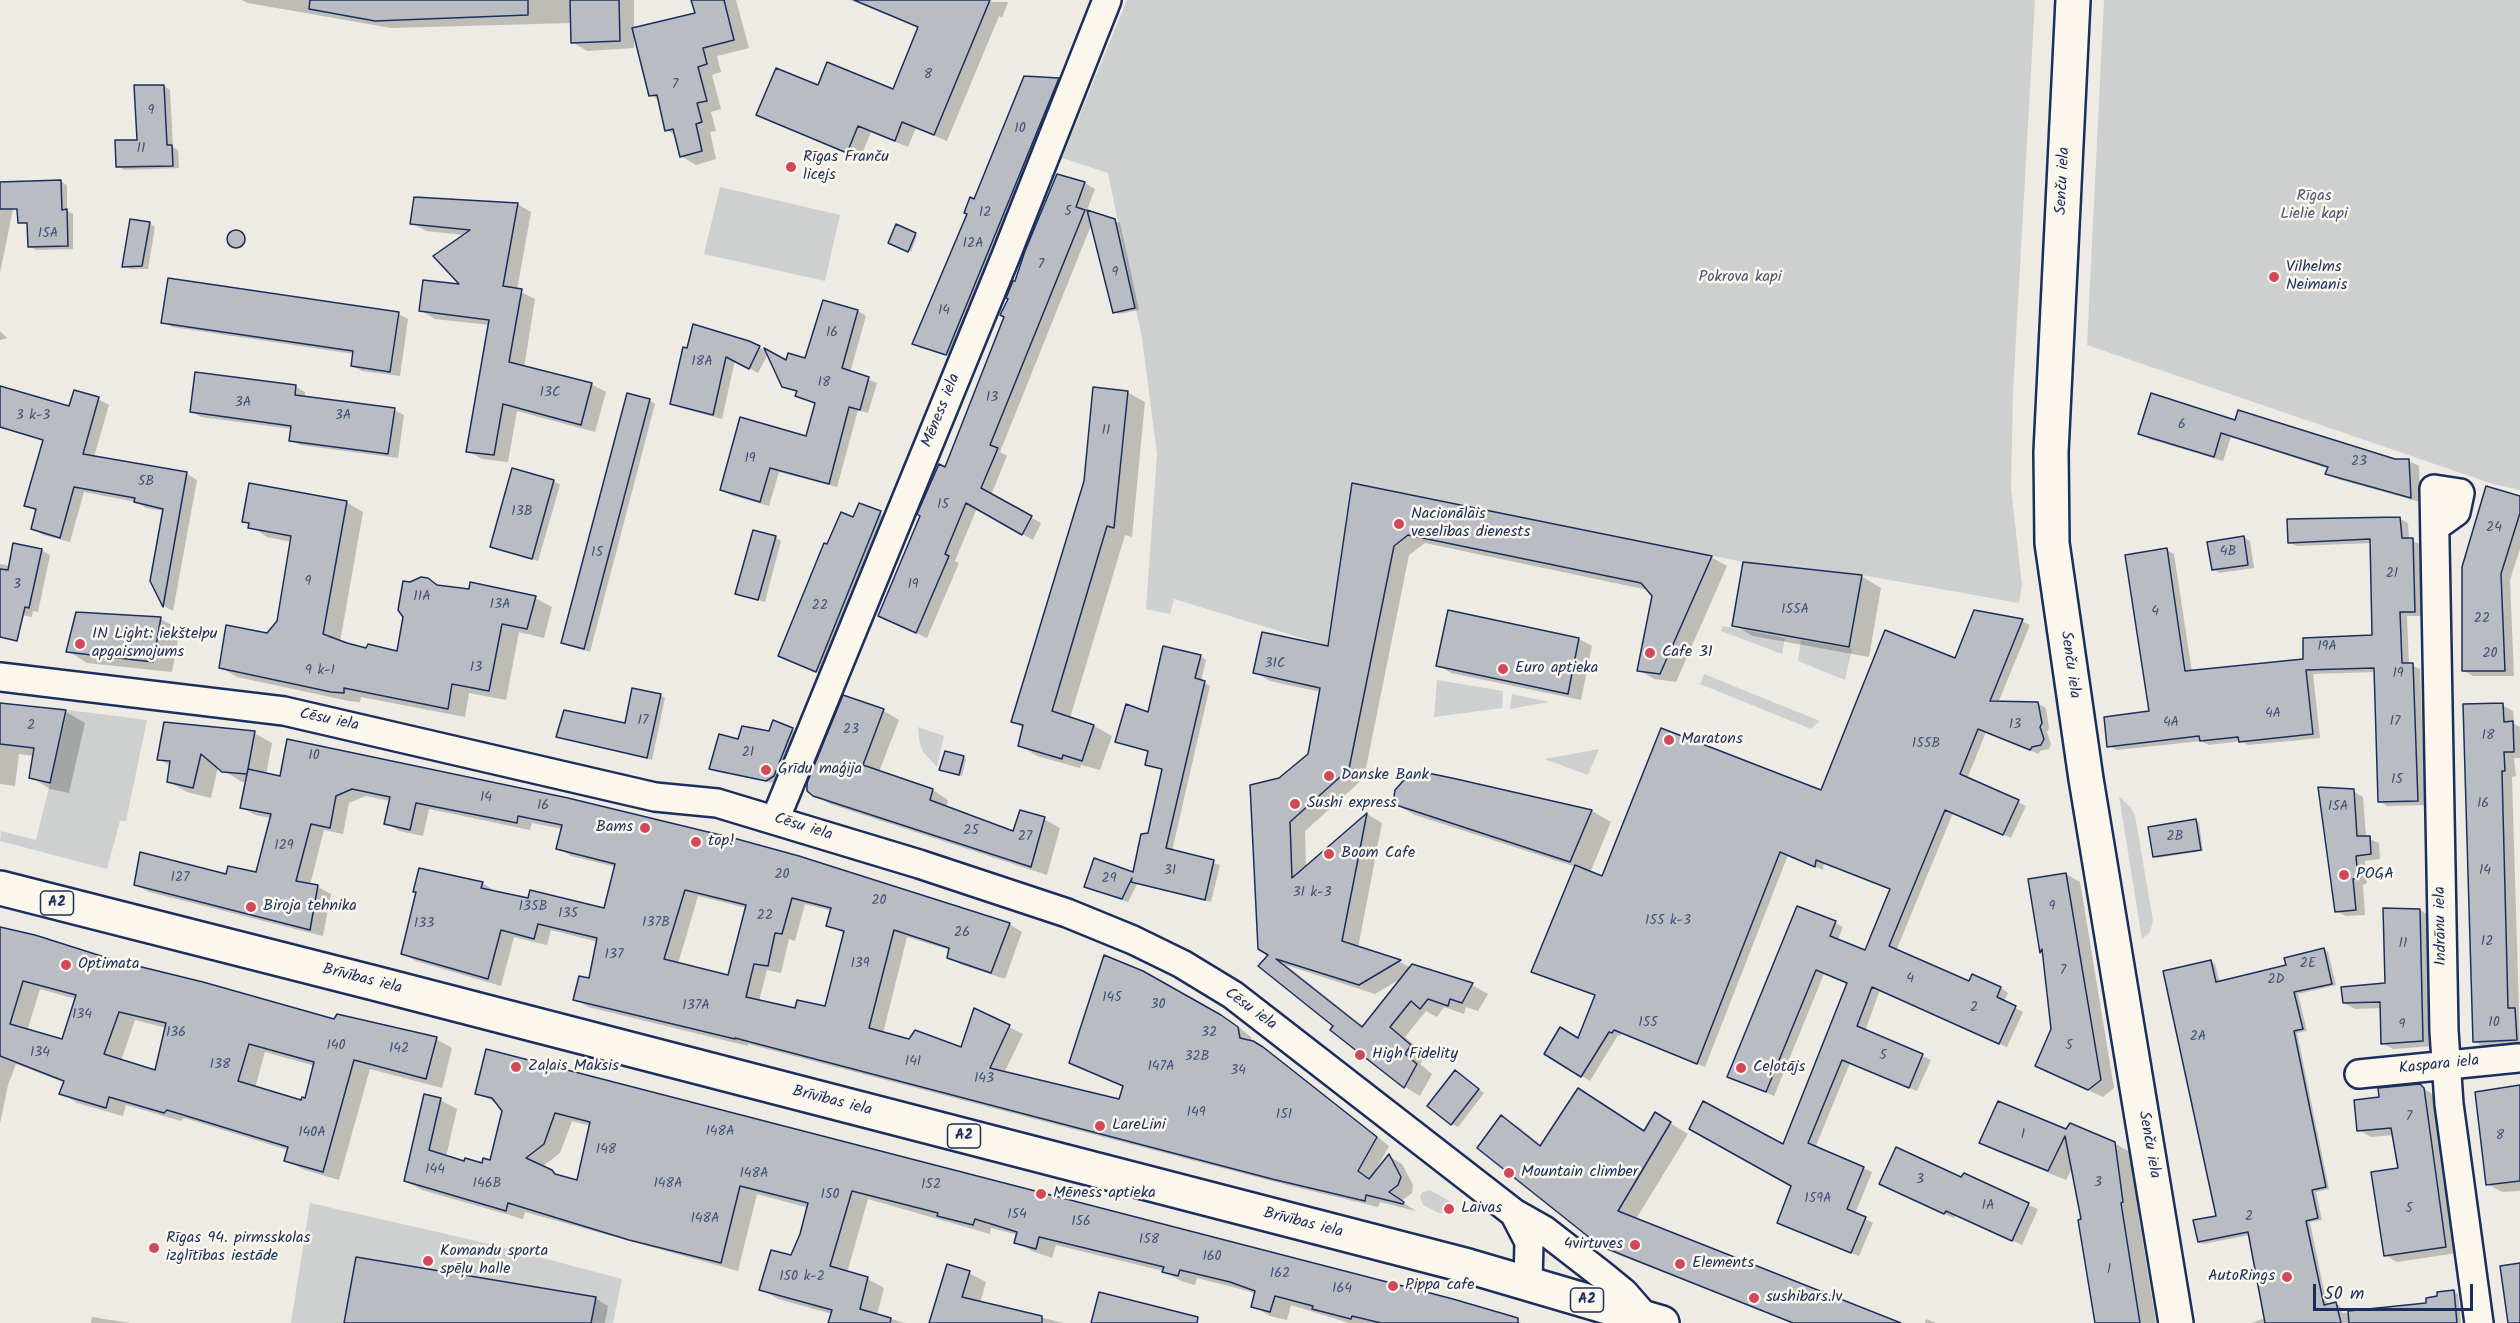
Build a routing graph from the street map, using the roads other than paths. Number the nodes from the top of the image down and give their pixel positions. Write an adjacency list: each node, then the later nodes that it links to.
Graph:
1 (1107, 0): 5 (street, Mēness iela)
2 (2073, 0): 13 (main road, Senču iela)
3 (2435, 527): 8 (street, Indrānu iela)
4 (0, 677): 5 (street, Cēsu iela)
5 (775, 820): 10 (street, Cēsu iela)
6 (0, 888): 11 (main road, Brīvības iela / A2)
7 (2518, 1058): 8 (street, Kaspara iela)
8 (2446, 1064): 9 (street, Kaspara iela); 14 (street, Indrānu iela)
9 (2359, 1074)
10 (1514, 1213): 11 (street, Cēsu iela); 12 (street, Cēsu iela)
11 (1528, 1282): 12 (main road, Brīvības iela / A2)
12 (1654, 1320)
13 (2176, 1323)
14 (2479, 1323)

